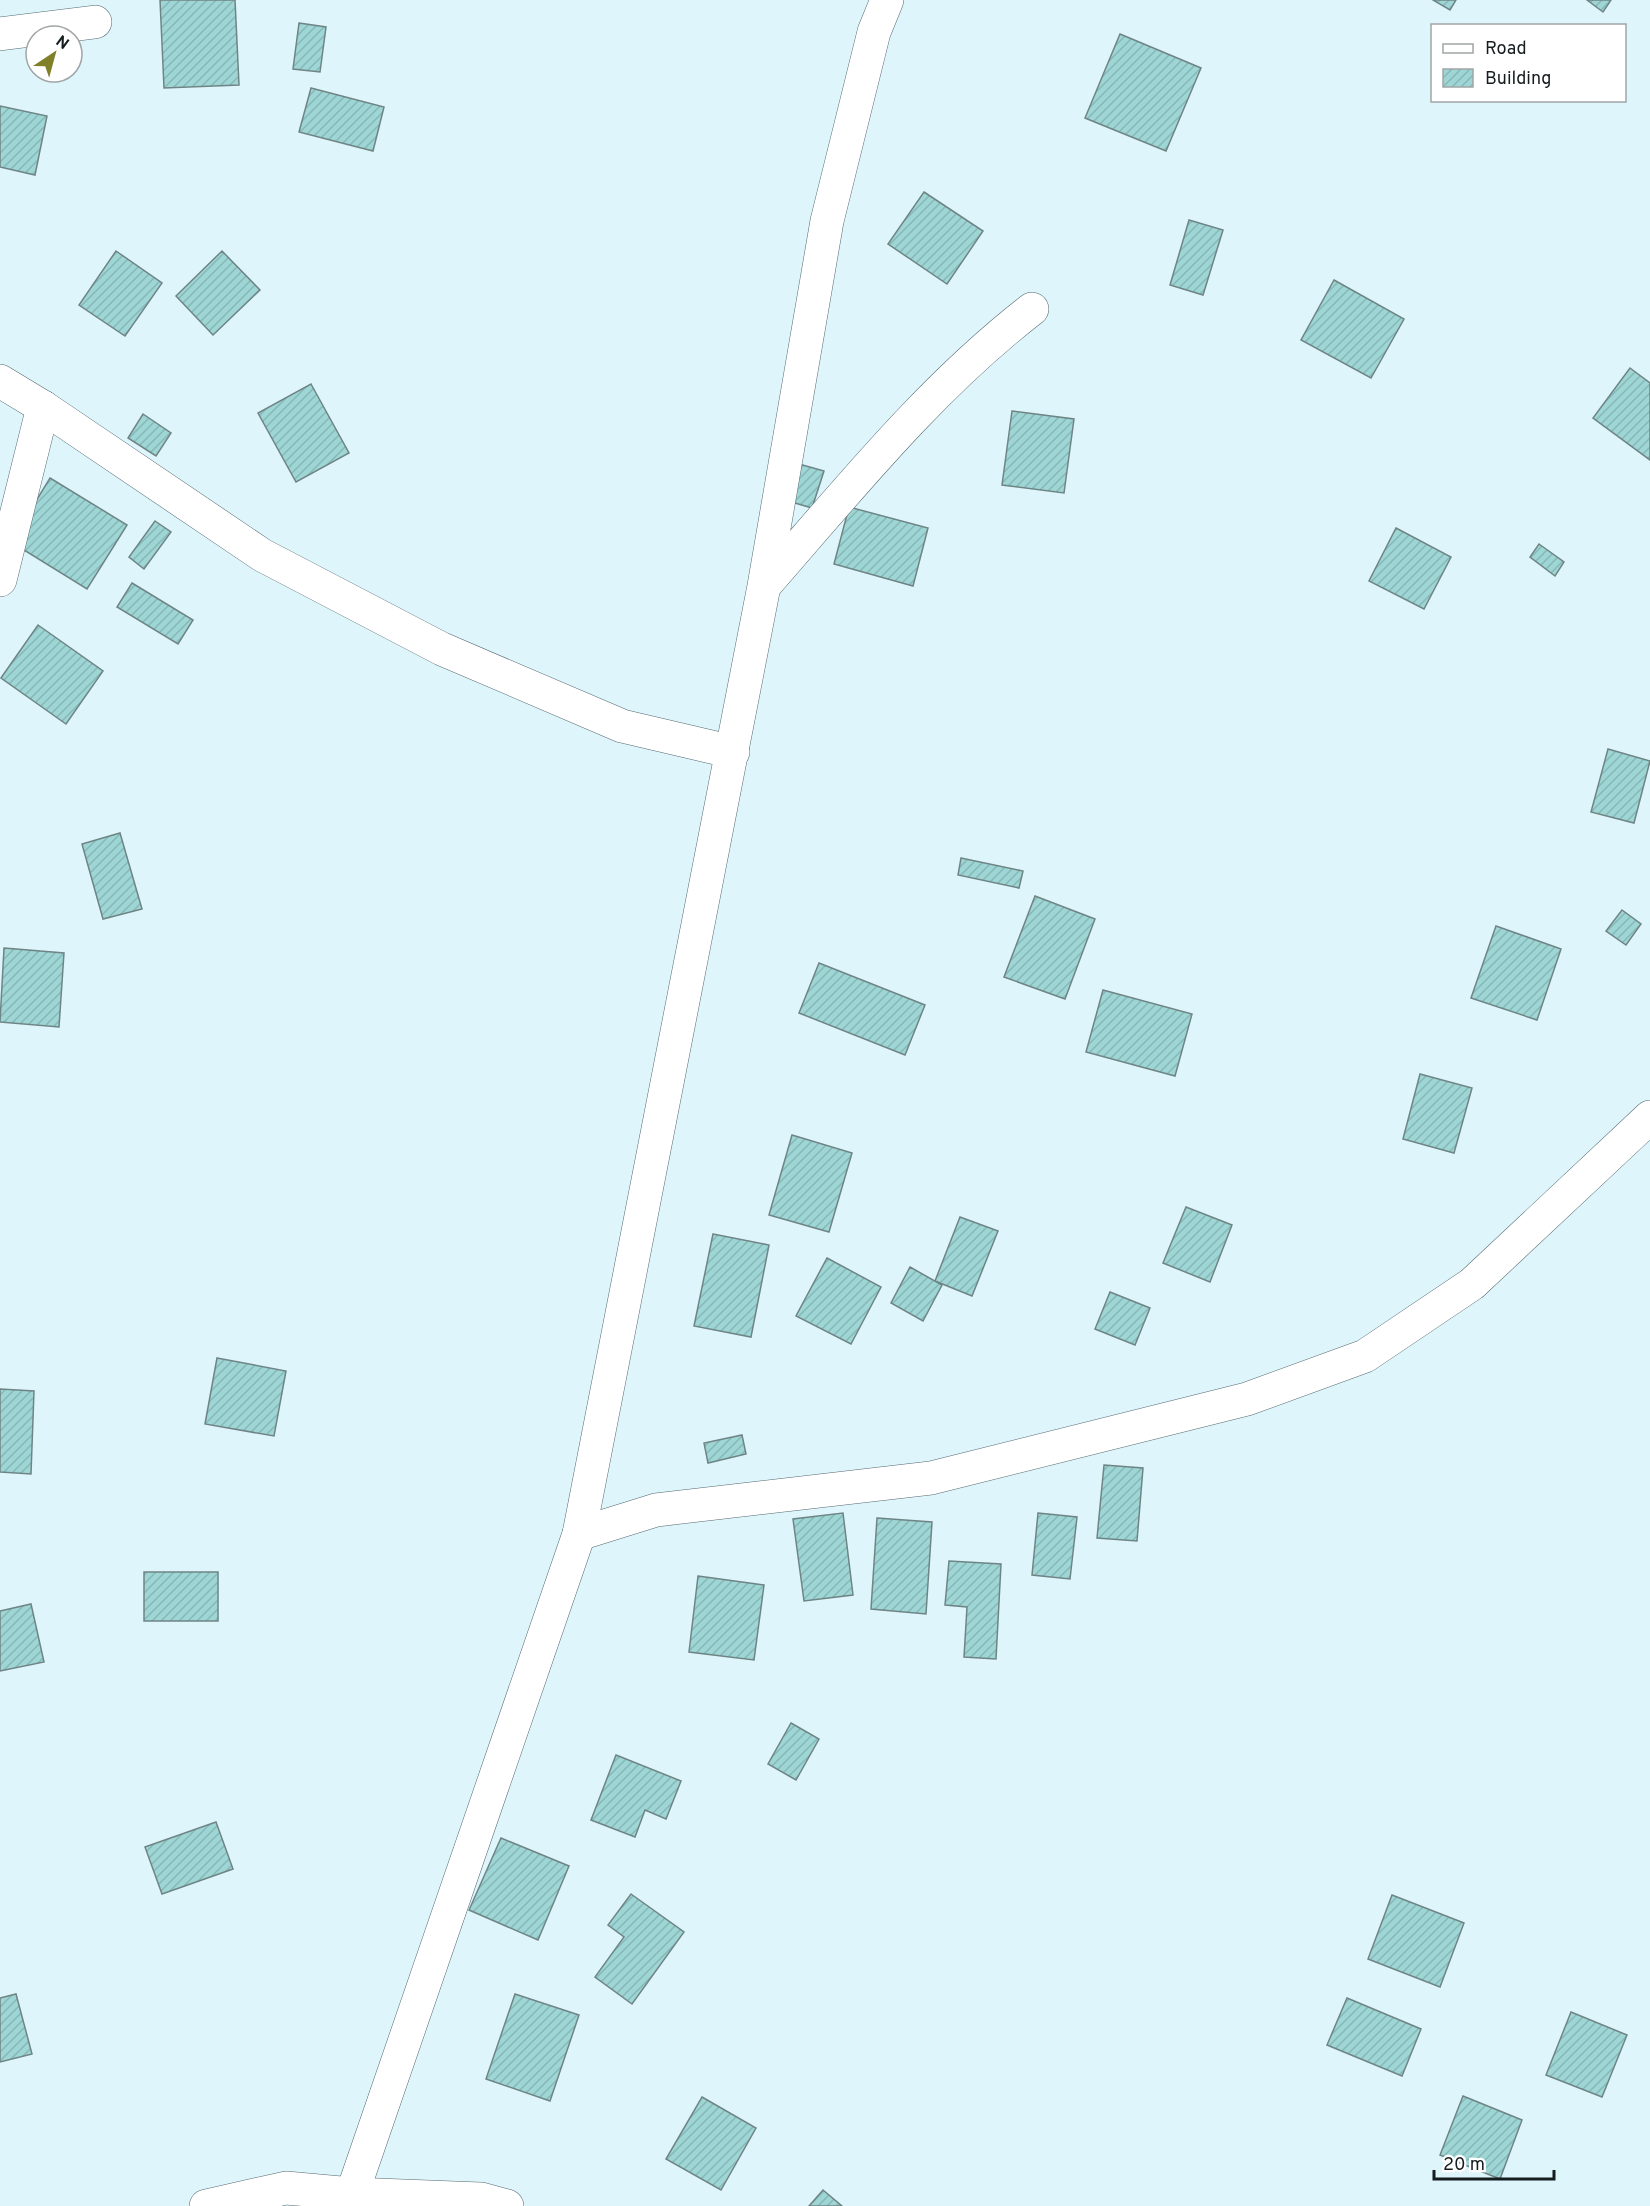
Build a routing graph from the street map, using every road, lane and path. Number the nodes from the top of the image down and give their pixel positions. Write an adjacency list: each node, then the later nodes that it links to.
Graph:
1 (887, 0): 8 (street)
2 (95, 22): 3 (street)
3 (0, 34)
4 (1032, 309): 8 (street)
5 (0, 381): 6 (street)
6 (43, 407): 7 (street); 9 (street)
7 (0, 580)
8 (764, 586): 9 (street)
9 (733, 752): 11 (street)
10 (1650, 1118): 11 (street)
11 (579, 1534): 12 (street)
12 (350, 2200): 13 (street); 14 (street)
13 (206, 2206)
14 (507, 2206)

